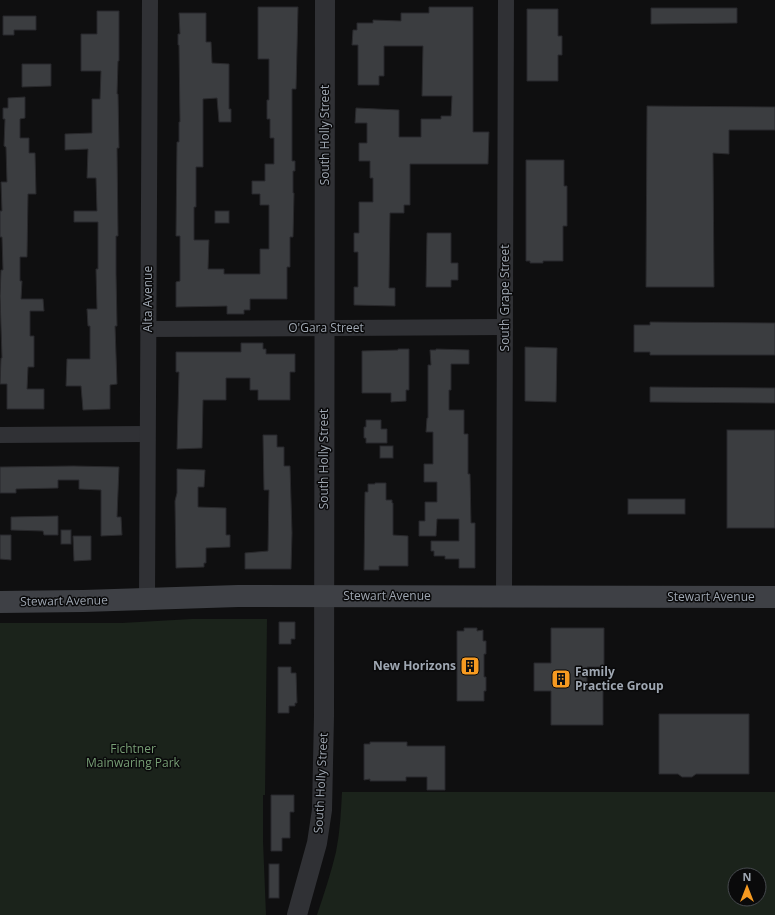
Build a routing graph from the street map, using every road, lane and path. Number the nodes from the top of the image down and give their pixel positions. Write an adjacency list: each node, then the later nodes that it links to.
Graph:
1 (150, 0): 6 (street, Alta Avenue)
2 (325, 0): 4 (street, South Holly Street)
3 (506, 0): 5 (street, South Grape Street)
4 (325, 327): 5 (street, O'Gara Street); 6 (street, O'Gara Street); 9 (street, South Holly Street)
5 (505, 327): 10 (street, South Grape Street)
6 (148, 329): 7 (street, Alta Avenue)
7 (147, 434): 8 (street); 12 (street, Alta Avenue)
8 (0, 435)
9 (324, 596): 10 (main road, Stewart Avenue); 12 (main road, Stewart Avenue); 14 (street, South Holly Street)
10 (504, 596): 11 (main road, Stewart Avenue)
11 (775, 597)
12 (146, 599): 13 (main road, Stewart Avenue)
13 (0, 602)
14 (297, 915)

